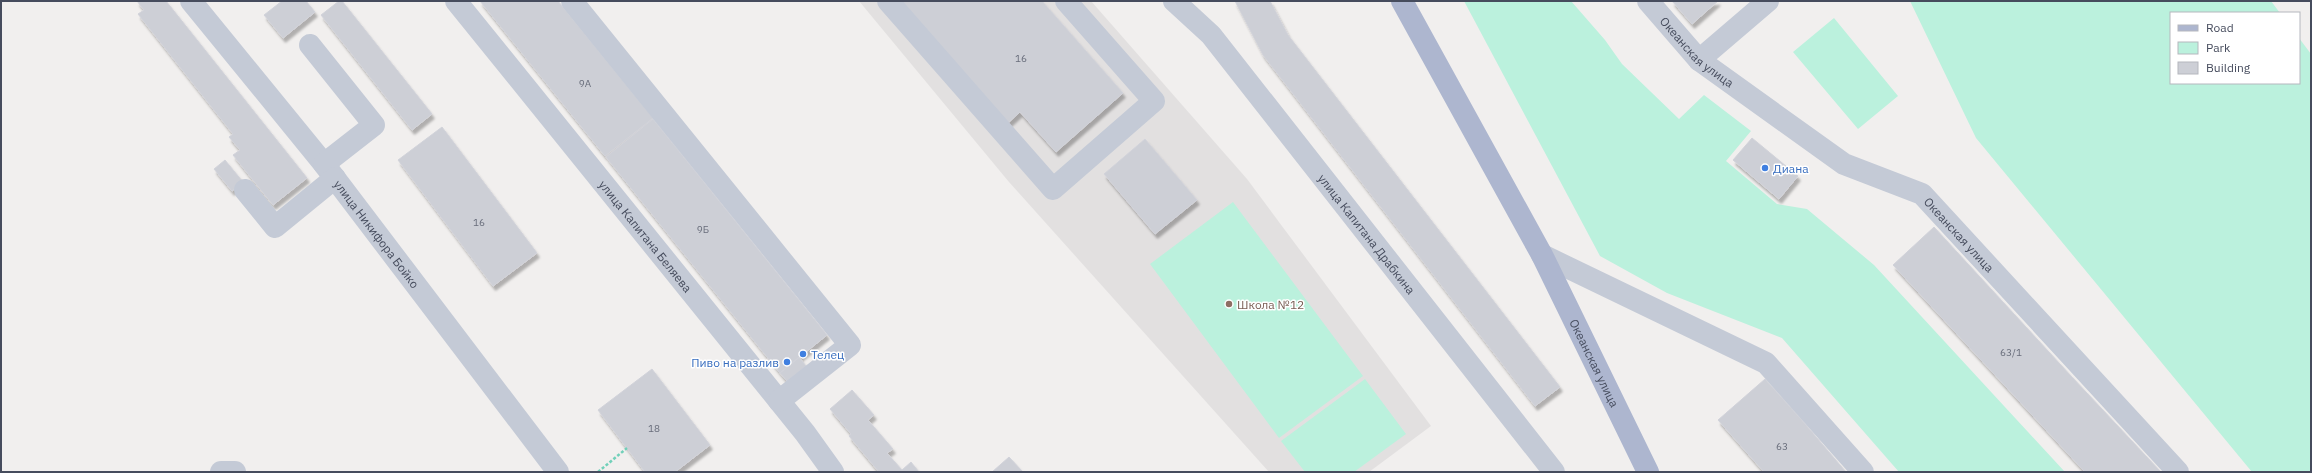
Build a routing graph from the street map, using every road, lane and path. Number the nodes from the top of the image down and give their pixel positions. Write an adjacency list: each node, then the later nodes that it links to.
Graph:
1 (190, 1): 14 (street, улица Никифора Бойко)
2 (456, 1): 17 (street, улица Капитана Беляева)
3 (572, 1): 17 (street)
4 (888, 1): 5 (street)
5 (1066, 1)
6 (1174, 1): 11 (street, улица Капитана Драбкина)
7 (1192, 1): 11 (street)
8 (1402, 1): 16 (main road, Океанская улица)
9 (1648, 1): 13 (street, Океанская улица)
10 (1768, 1): 13 (street)
11 (1211, 35): 24 (street, улица Капитана Драбкина)
12 (310, 46): 14 (street)
13 (1699, 60): 27 (street, Океанская улица)
14 (329, 171): 15 (street); 21 (street, улица Никифора Бойко)
15 (245, 190)
16 (1542, 255): 25 (main road, Океанская улица); 26 (street)
17 (779, 401): 23 (street, улица Капитана Беляева)
18 (627, 448): 22 (path)
19 (221, 472): 20 (street)
20 (235, 472)
21 (558, 472)
22 (598, 472)
23 (833, 472)
24 (1554, 472)
25 (1648, 472)
26 (1863, 472)
27 (2178, 472)

